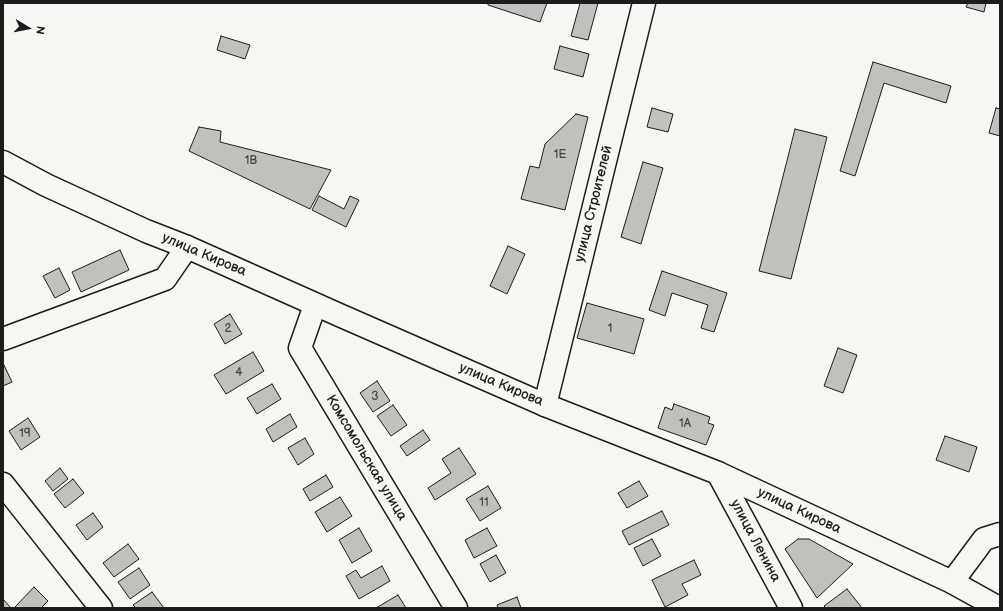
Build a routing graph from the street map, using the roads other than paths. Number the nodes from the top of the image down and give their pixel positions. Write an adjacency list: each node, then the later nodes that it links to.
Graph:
1 (644, 3): 6 (street, улица Строителей)
2 (3, 162): 3 (street, улица Кирова)
3 (187, 247): 4 (street, улица Кирова); 5 (street)
4 (315, 305): 6 (street, улица Кирова); 12 (street, Комсомольская улица)
5 (3, 338)
6 (545, 405): 7 (street, улица Кирова)
7 (718, 473): 10 (street, улица Кирова); 13 (street, улица Ленина)
8 (3, 484): 11 (street)
9 (1000, 534): 10 (street)
10 (952, 582): 14 (street, улица Кирова)
11 (101, 608)
12 (456, 608)
13 (791, 608)
14 (999, 608)

